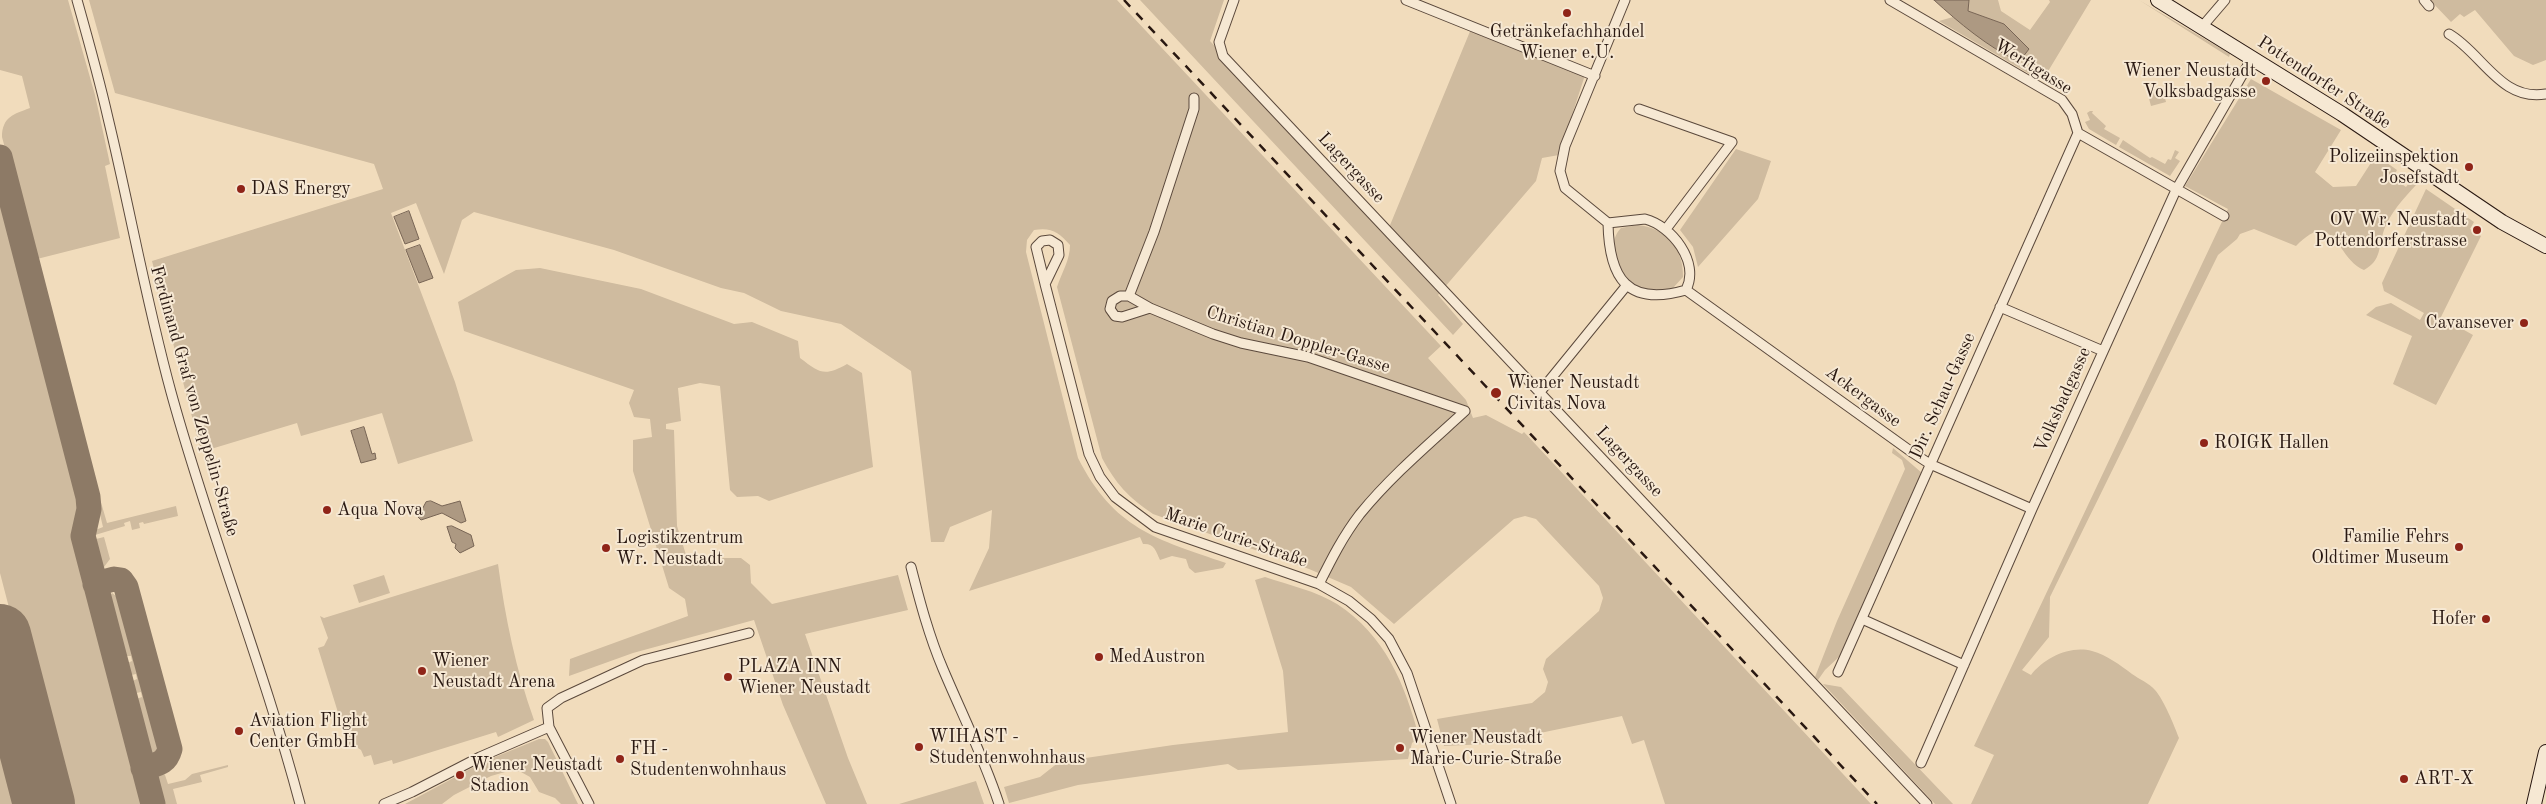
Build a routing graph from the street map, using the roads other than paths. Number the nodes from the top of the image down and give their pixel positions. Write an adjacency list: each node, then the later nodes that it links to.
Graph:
1 (77, 0): 40 (street, Ferdinand Graf von Zeppelin-Straße)
2 (1234, 0): 28 (street, Lagergasse)
3 (1406, 0): 11 (street)
4 (1625, 0): 11 (street)
5 (1890, 0): 15 (street, Werftgasse)
6 (2158, 0): 8 (main road, Pottendorfer Straße)
7 (2226, 0): 8 (street)
8 (2201, 28): 10 (main road, Pottendorfer Straße)
9 (2449, 34): 12 (street)
10 (2252, 58): 16 (street, Volksbadgasse); 20 (main road, Pottendorfer Straße)
11 (1595, 76): 18 (street)
12 (2546, 94)
13 (1194, 98): 24 (street)
14 (1639, 108): 19 (street)
15 (2078, 133): 16 (street); 25 (street, Dir. Schau-Gasse)
16 (2176, 190): 17 (street); 27 (street, Volksbadgasse)
17 (2224, 216)
18 (1608, 222): 19 (street); 22 (street)
19 (1666, 229): 23 (street)
20 (2546, 246)
21 (1045, 284): 32 (street, Marie Curie-Straße)
22 (1627, 285): 23 (street); 28 (street)
23 (1686, 290): 29 (street, Ackergasse)
24 (1129, 296): 26 (street, Christian Doppler-Gasse); 26 (street)
25 (2000, 307): 27 (street); 29 (street, Dir. Schau-Gasse)
26 (1150, 308): 32 (street, Christian Doppler-Gasse)
27 (2103, 351): 30 (street, Volksbadgasse)
28 (1540, 392): 45 (street, Lagergasse)
29 (1930, 464): 30 (street, Ackergasse); 33 (street, Dir. Schau-Gasse)
30 (2032, 509): 35 (street, Volksbadgasse)
31 (911, 567): 43 (street)
32 (1318, 584): 44 (street, Marie Curie-Straße)
33 (1862, 619): 35 (street); 36 (street, Dir. Schau-Gasse)
34 (749, 633): 37 (street)
35 (1964, 665): 39 (street, Volksbadgasse)
36 (1838, 672)
37 (549, 727): 41 (street); 42 (street)
38 (2546, 752): 46 (main road)
39 (1921, 763)
40 (300, 804)
41 (384, 804)
42 (588, 804)
43 (999, 804)
44 (1451, 804)
45 (1927, 804)
46 (2534, 804)

